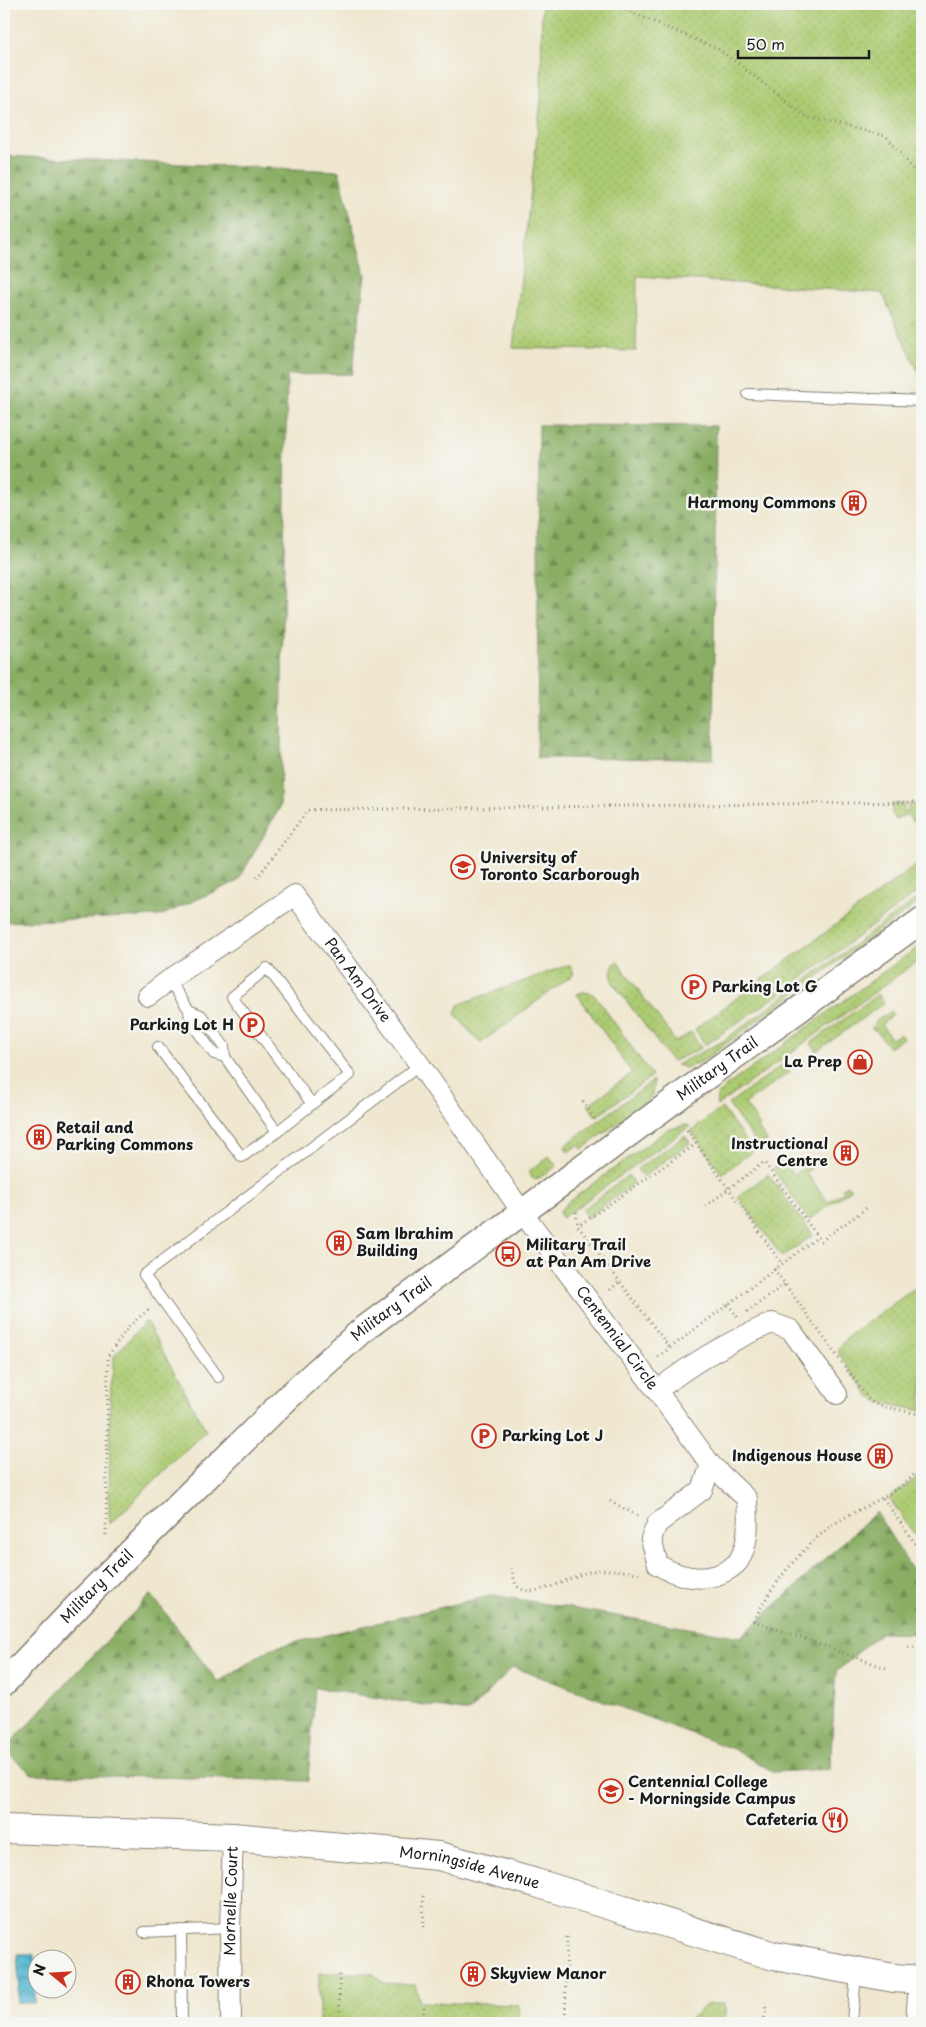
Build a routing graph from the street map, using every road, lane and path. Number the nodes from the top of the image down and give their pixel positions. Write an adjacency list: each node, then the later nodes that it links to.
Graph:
1 (612, 4): 2 (path)
2 (922, 198)
3 (748, 394): 4 (lane)
4 (922, 401)
5 (922, 802): 6 (path)
6 (256, 878)
7 (922, 920): 21 (street, Military Trail)
8 (169, 980): 9 (street, Pan Am Drive); 11 (street, Pan Am Drive); 16 (lane)
9 (148, 996)
10 (158, 1047): 16 (lane)
11 (420, 1065): 21 (street, Pan Am Drive); 34 (lane)
12 (583, 1101): 14 (path)
13 (312, 1104): 13 (lane); 16 (lane)
14 (595, 1120)
15 (687, 1130): 17 (path)
16 (277, 1132)
17 (696, 1144): 18 (path); 23 (path)
18 (730, 1189): 19 (path); 24 (path); 25 (path)
19 (706, 1206)
20 (868, 1207): 24 (path)
21 (522, 1212): 35 (street, Centennial Circle); 50 (street, Military Trail)
22 (576, 1212): 23 (path)
23 (578, 1226): 27 (path)
24 (818, 1237): 25 (path)
25 (782, 1264): 26 (path)
26 (774, 1269): 28 (path); 30 (path)
27 (620, 1281): 29 (path); 32 (path)
28 (785, 1284): 30 (path); 37 (path)
29 (610, 1290)
30 (728, 1304): 32 (path)
31 (149, 1309): 43 (path)
32 (669, 1348): 33 (path)
33 (658, 1357)
34 (218, 1377)
35 (657, 1391): 36 (street); 39 (street, Centennial Circle)
36 (837, 1394)
37 (922, 1414)
38 (922, 1463): 40 (path)
39 (711, 1465): 39 (street, Centennial Circle)
40 (883, 1498): 44 (path); 49 (path)
41 (610, 1501): 42 (path)
42 (643, 1518)
43 (106, 1535)
44 (922, 1553)
45 (511, 1568): 46 (path)
46 (646, 1574)
47 (908, 1647): 48 (path)
48 (922, 1647)
49 (886, 1668)
50 (4, 1683)
51 (4, 1808): 53 (main road)
52 (4, 1829): 53 (main road, Morningside Avenue)
53 (48, 1830): 54 (main road, Morningside Avenue)
54 (233, 1837): 56 (street, Mornelle Court); 61 (main road, Morningside Avenue)
55 (423, 1896): 58 (path)
56 (230, 1928): 57 (lane); 67 (street, Mornelle Court)
57 (181, 1930): 59 (lane); 66 (lane)
58 (424, 1930)
59 (144, 1932)
60 (567, 1937): 70 (path)
61 (856, 1971): 63 (main road, Morningside Avenue); 72 (lane)
62 (339, 1976): 68 (path)
63 (918, 1979): 73 (lane)
64 (766, 2002): 71 (path)
65 (424, 2005): 69 (path)
66 (182, 2023)
67 (231, 2023)
68 (340, 2023)
69 (423, 2023)
70 (565, 2023)
71 (764, 2023)
72 (852, 2023)
73 (911, 2023)

